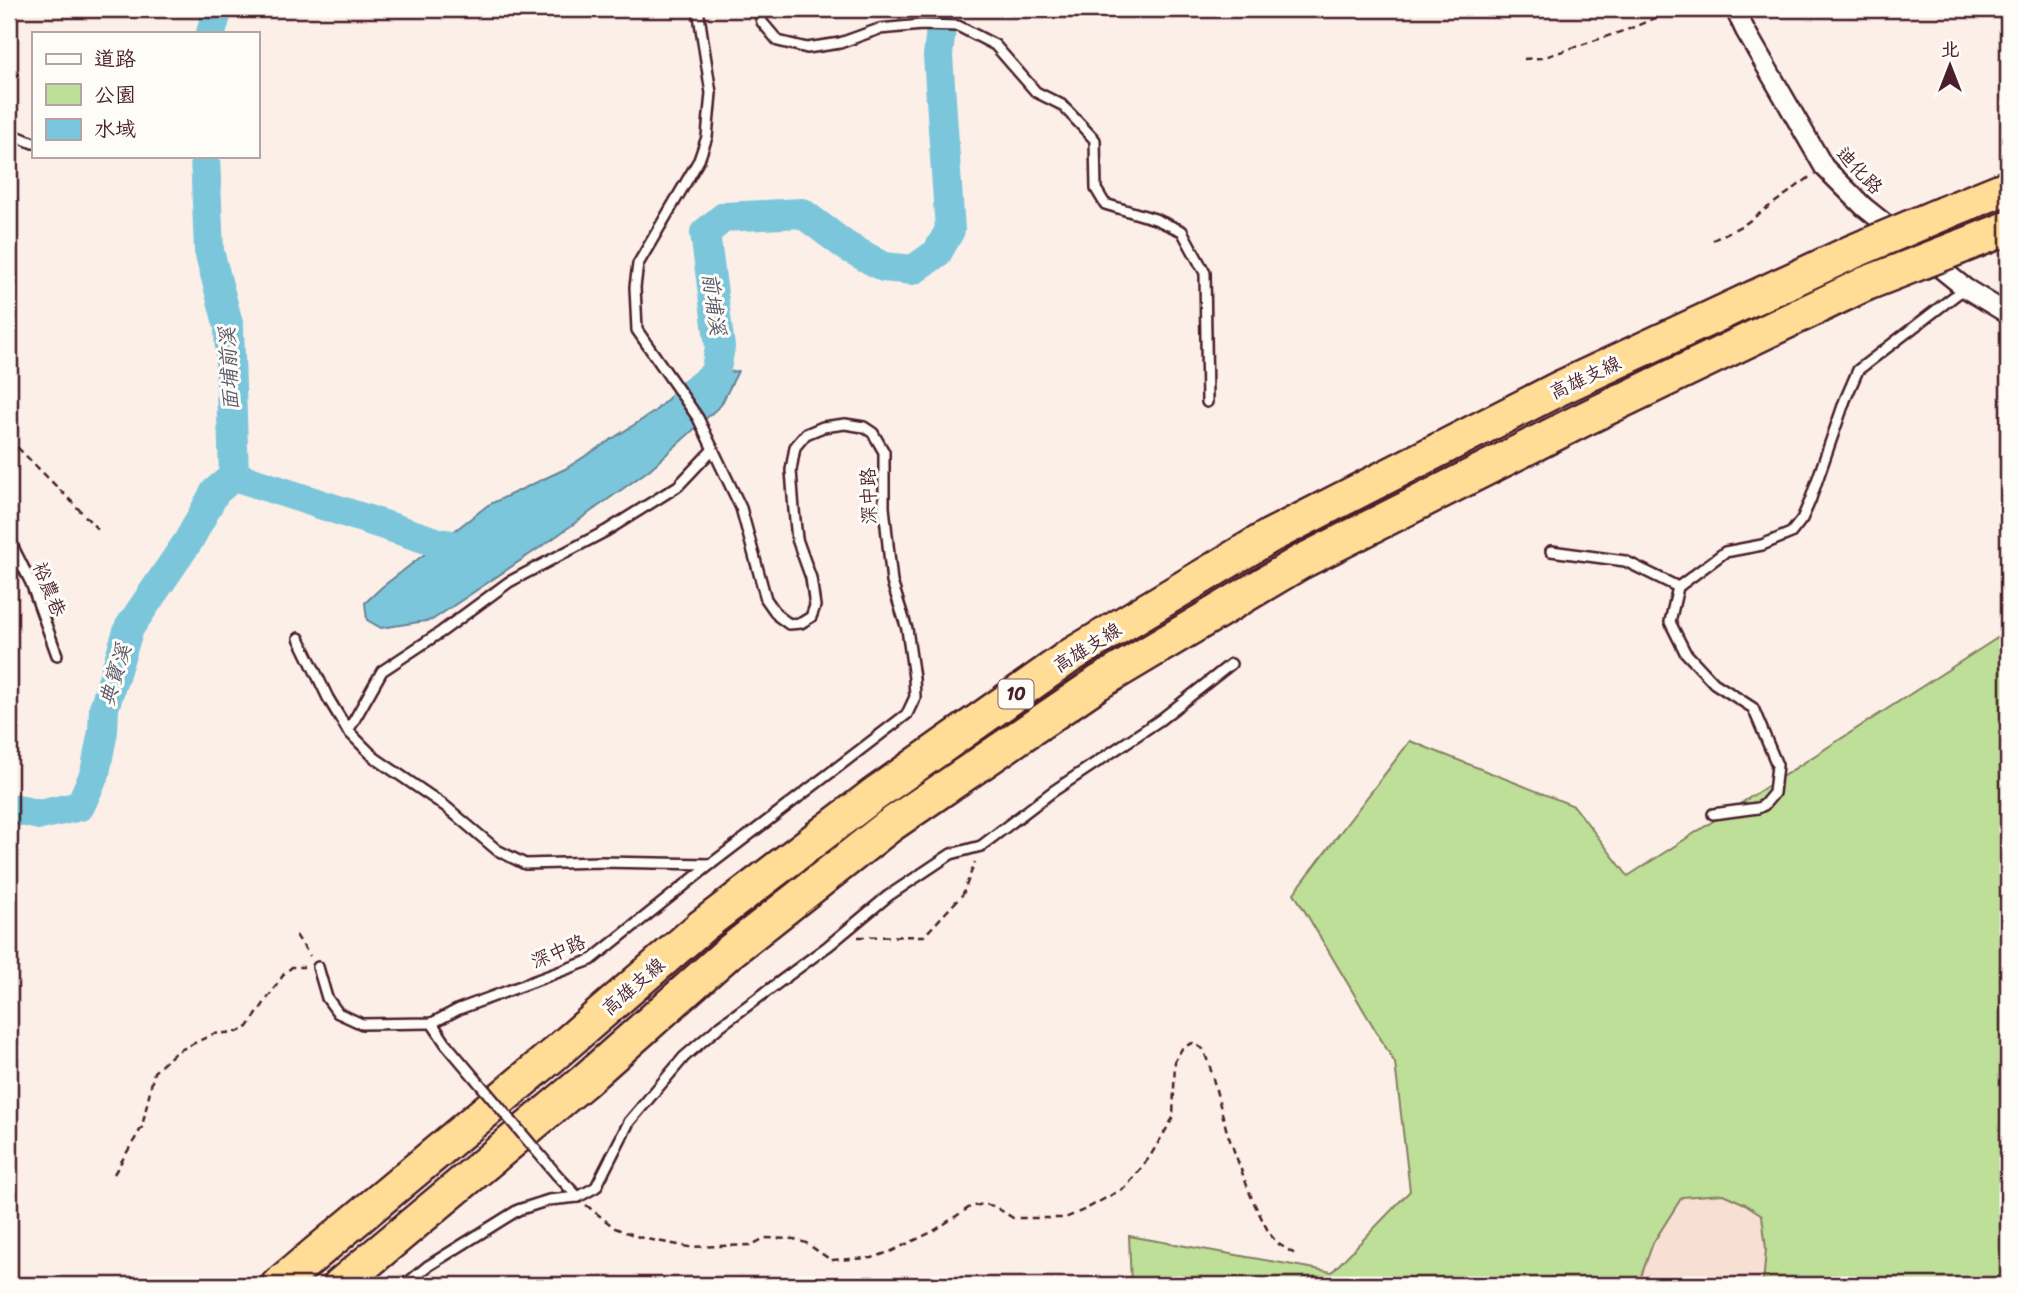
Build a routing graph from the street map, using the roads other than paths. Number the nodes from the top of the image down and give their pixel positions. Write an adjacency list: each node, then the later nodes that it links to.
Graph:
1 (698, 9): 11 (lane, 深中路)
2 (758, 9): 10 (lane)
3 (1735, 9): 8 (street, 迪化路)
4 (9, 133): 5 (lane)
5 (32, 143)
6 (2008, 187): 24 (highway, 高雄支線 / 10, bridge)
7 (2008, 228): 25 (highway, 高雄支線 / 10, bridge)
8 (1965, 288): 9 (street, 迪化路); 14 (lane)
9 (2008, 314)
10 (1207, 402)
11 (713, 449): 18 (lane); 20 (lane, 深中路)
12 (9, 539): 16 (lane, 裕農巷)
13 (1551, 551): 14 (lane)
14 (1678, 587): 19 (lane)
15 (299, 638): 18 (lane)
16 (57, 654)
17 (1231, 664): 23 (lane)
18 (348, 731): 20 (lane)
19 (1713, 814)
20 (711, 864): 22 (lane, 深中路)
21 (318, 967): 22 (lane, 深中路)
22 (432, 1023): 23 (lane, bridge)
23 (578, 1197): 26 (lane)
24 (278, 1285)
25 (340, 1285)
26 (405, 1285)

